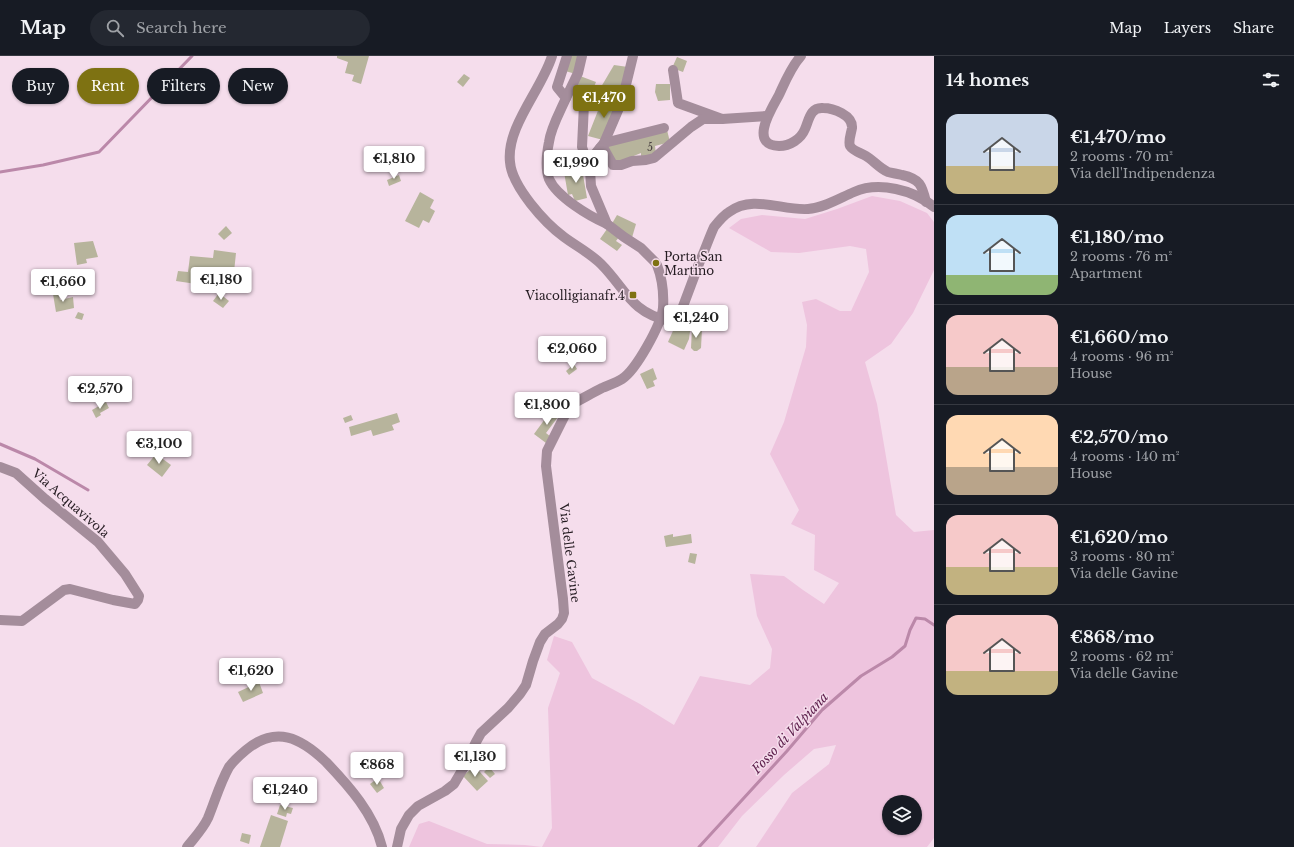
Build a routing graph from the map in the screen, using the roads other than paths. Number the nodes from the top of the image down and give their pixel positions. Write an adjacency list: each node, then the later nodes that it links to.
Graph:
1 (552, 56): 16 (street)
2 (567, 56): 7 (street)
3 (582, 56): 7 (street)
4 (634, 56): 12 (street)
5 (801, 56): 9 (street)
6 (673, 70): 10 (street)
7 (566, 98): 15 (street)
8 (584, 104): 13 (street)
9 (767, 116): 10 (street); 14 (street)
10 (722, 119): 12 (street)
11 (664, 128): 12 (street)
12 (602, 145): 13 (street)
13 (590, 170): 15 (street)
14 (930, 204): 16 (street)
15 (607, 224): 16 (street, Via delle Gavine)
16 (660, 319): 21 (street, Via delle Gavine)
17 (0, 467): 18 (street, Via Acquavivola)
18 (0, 620)
19 (187, 847): 20 (street)
20 (382, 847)
21 (397, 847)

